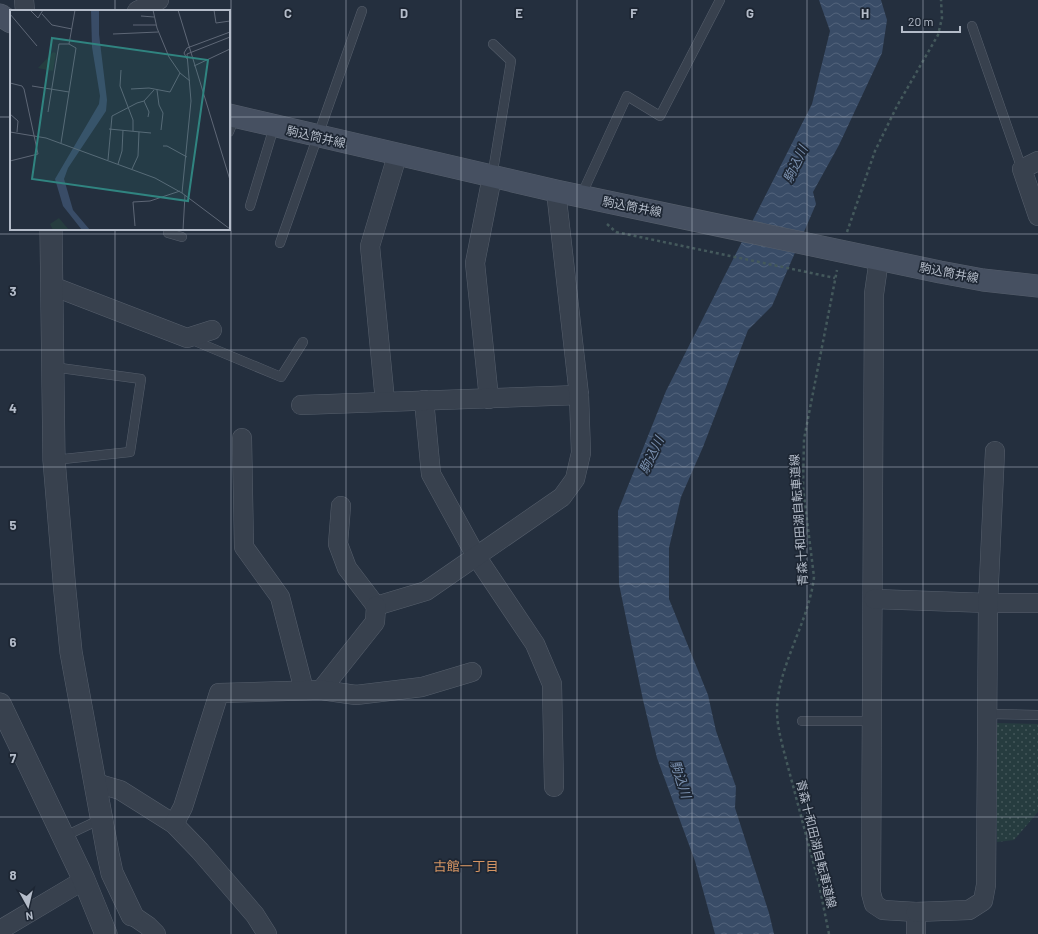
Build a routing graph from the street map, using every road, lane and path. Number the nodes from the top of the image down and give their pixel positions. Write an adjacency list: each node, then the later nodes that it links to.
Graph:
1 (24, 0): 5 (street)
2 (159, 0): 6 (street)
3 (720, 0): 17 (lane)
4 (941, 0): 25 (path, 青森十和田湖自転車道線)
5 (25, 10)
6 (139, 10)
7 (362, 11): 12 (lane)
8 (972, 26): 14 (lane)
9 (493, 44): 15 (lane)
10 (231, 121): 11 (main road, 駒込筒井線)
11 (274, 127): 12 (main road, 駒込筒井線); 18 (lane)
12 (318, 137): 13 (main road, 駒込筒井線); 24 (lane)
13 (397, 156): 15 (main road, 駒込筒井線); 37 (street)
14 (1030, 165): 19 (street)
15 (492, 177): 16 (main road, 駒込筒井線); 35 (street)
16 (556, 191): 17 (main road, 駒込筒井線); 34 (street)
17 (581, 196): 25 (main road, 駒込筒井線)
18 (250, 206)
19 (1038, 216)
20 (51, 230): 28 (street)
21 (170, 230): 23 (lane)
22 (628, 234): 27 (path)
23 (182, 237)
24 (280, 242)
25 (838, 250): 26 (main road, 駒込筒井線); 27 (path, 青森十和田湖自転車道線)
26 (879, 259): 29 (main road, 駒込筒井線); 44 (street)
27 (835, 278): 67 (path, 青森十和田湖自転車道線)
28 (52, 286): 31 (street); 33 (street)
29 (1038, 286)
30 (212, 330): 31 (street)
31 (187, 338): 32 (lane)
32 (303, 342)
33 (51, 367): 41 (street); 41 (lane)
34 (580, 395): 35 (street); 43 (street)
35 (489, 399): 36 (street)
36 (424, 400): 37 (street); 43 (street)
37 (385, 401): 38 (street)
38 (301, 405)
39 (242, 438): 49 (street)
40 (994, 451): 45 (street)
41 (54, 460): 55 (street)
42 (341, 506): 47 (street)
43 (476, 556): 47 (street); 56 (street)
44 (874, 599): 45 (street); 54 (street)
45 (988, 603): 46 (street); 51 (street)
46 (1038, 603)
47 (376, 606): 49 (street)
48 (472, 672): 49 (street)
49 (312, 690): 58 (street)
50 (0, 704): 59 (street)
51 (986, 714): 52 (lane); 61 (street)
52 (1038, 715)
53 (802, 721): 54 (lane)
54 (873, 721): 61 (street)
55 (96, 784): 57 (street); 58 (street)
56 (554, 787)
57 (102, 818): 59 (lane); 62 (street)
58 (174, 824): 66 (street)
59 (63, 837): 60 (street)
60 (84, 880): 63 (street); 64 (street)
61 (916, 912): 68 (street)
62 (135, 925): 65 (street)
63 (0, 930)
64 (106, 934)
65 (156, 934)
66 (267, 934)
67 (829, 934)
68 (916, 934)

